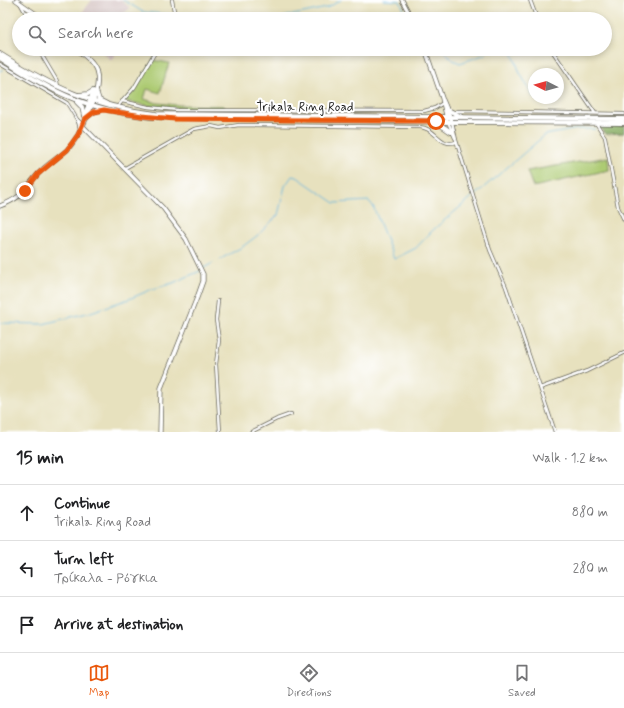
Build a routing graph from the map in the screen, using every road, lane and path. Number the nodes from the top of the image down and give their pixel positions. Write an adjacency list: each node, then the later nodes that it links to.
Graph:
1 (16, 0): 5 (street)
2 (172, 0): 8 (street)
3 (402, 0): 9 (street)
4 (530, 0): 10 (street)
5 (20, 3): 6 (street); 7 (street)
6 (25, 12)
7 (33, 12)
8 (173, 12)
9 (408, 12)
10 (534, 12)
11 (0, 54): 19 (main road, Trikala Ring Road)
12 (42, 56): 19 (street)
13 (83, 56): 20 (street)
14 (153, 56): 23 (street)
15 (427, 56): 24 (street)
16 (556, 56): 29 (street)
17 (0, 58): 22 (main road, Trikala Ring Road)
18 (0, 64): 34 (street)
19 (58, 88): 21 (main road, Trikala Ring Road)
20 (94, 91): 21 (main road); 25 (street); 26 (main road)
21 (77, 95): 25 (main road, Trikala Ring Road)
22 (75, 100): 25 (main road, Trikala Ring Road); 33 (main road)
23 (122, 101): 24 (street); 26 (street)
24 (442, 101): 28 (street); 31 (street)
25 (90, 103): 26 (main road, Trikala Ring Road); 27 (main road, Trikala Ring Road); 33 (street)
26 (116, 108): 31 (main road, Trikala Ring Road)
27 (104, 110): 33 (main road); 35 (main road, Trikala Ring Road)
28 (448, 110): 31 (main road)
29 (596, 113): 30 (street); 31 (street)
30 (624, 114)
31 (450, 116): 32 (main road, Trikala Ring Road); 36 (street)
32 (624, 119)
33 (84, 120): 34 (street); 39 (street); 42 (street)
34 (78, 121): 39 (street)
35 (436, 121): 36 (main road, Trikala Ring Road); 40 (main road)
36 (450, 122): 37 (main road, Trikala Ring Road); 40 (street); 41 (street)
37 (596, 123): 38 (main road, Trikala Ring Road); 44 (street)
38 (624, 123)
39 (80, 130): 43 (street)
40 (451, 132): 41 (street)
41 (456, 141): 42 (street); 47 (street)
42 (125, 168): 49 (street)
43 (0, 206)
44 (624, 220)
45 (218, 301): 50 (street)
46 (624, 352): 47 (street)
47 (540, 388): 52 (street)
48 (291, 414): 51 (street)
49 (160, 432)
50 (220, 432)
51 (251, 432)
52 (555, 432)

